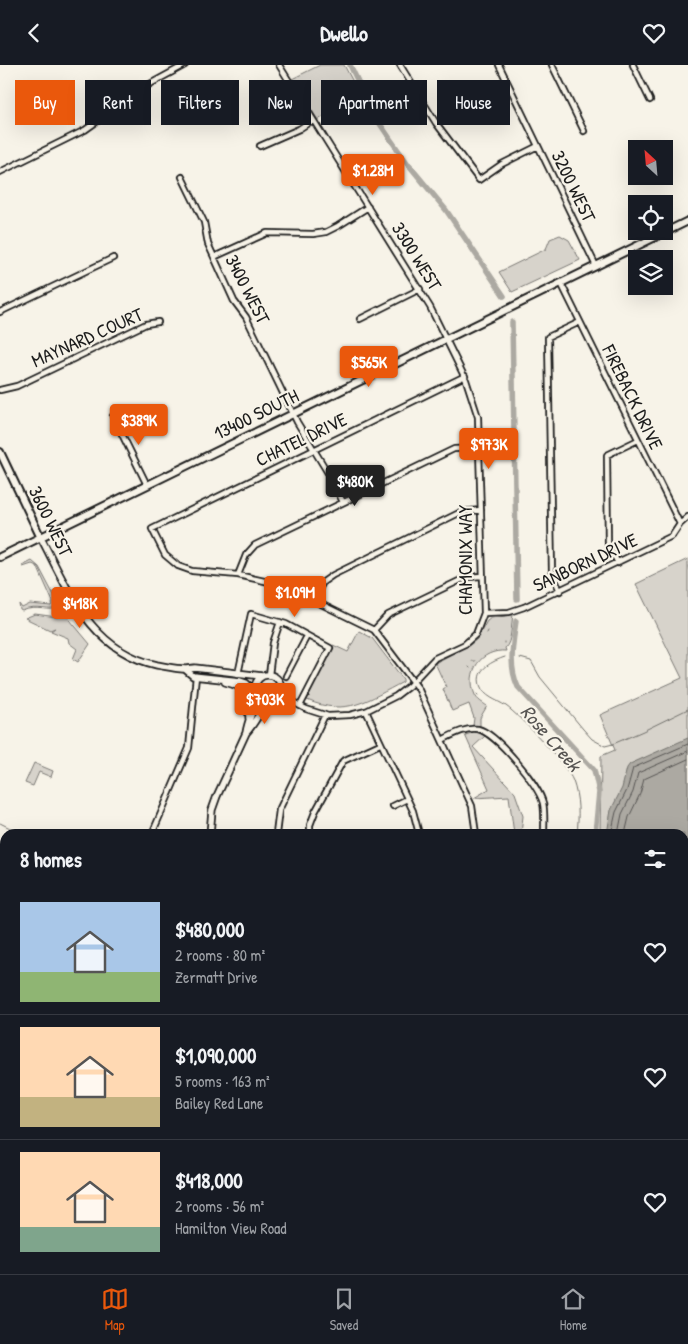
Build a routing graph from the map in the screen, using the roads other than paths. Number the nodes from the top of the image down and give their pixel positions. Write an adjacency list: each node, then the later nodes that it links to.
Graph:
1 (185, 65): 12 (street)
2 (278, 65): 8 (street, 3300 WEST)
3 (400, 65): 11 (street)
4 (498, 65): 11 (street, 3200 WEST)
5 (552, 65): 9 (street)
6 (633, 65): 7 (street)
7 (650, 100)
8 (313, 120): 10 (street); 14 (street, 3300 WEST)
9 (584, 131)
10 (260, 146)
11 (538, 146): 18 (street, 3200 WEST)
12 (0, 172)
13 (182, 177): 16 (street, 3400 WEST)
14 (368, 207): 16 (street); 20 (street, 3300 WEST)
15 (688, 221): 18 (main road, 13400 SOUTH)
16 (214, 257): 28 (street, 3400 WEST)
17 (113, 258): 21 (street)
18 (596, 266): 19 (main road, 13400 SOUTH)
19 (561, 283): 24 (street, FIREBACK DRIVE); 25 (main road, 13400 SOUTH)
20 (420, 289): 22 (street); 25 (street, 3300 WEST)
21 (0, 312)
22 (360, 319)
23 (158, 322): 27 (street, MAYNARD COURT)
24 (580, 322): 30 (street, FIREBACK DRIVE); 44 (street)
25 (445, 339): 26 (street, CHAMONIX WAY); 28 (main road, 13400 SOUTH)
26 (464, 376): 31 (street, CHAMONIX WAY); 32 (street, CHATEL DRIVE)
27 (0, 390)
28 (292, 414): 32 (street, 3400 WEST); 34 (main road, 13400 SOUTH)
29 (113, 416): 34 (street)
30 (638, 440): 38 (street, FIREBACK DRIVE); 41 (street)
31 (479, 447): 35 (street); 36 (street, CHAMONIX WAY)
32 (314, 449): 35 (street, 3400 WEST); 42 (street, CHATEL DRIVE)
33 (0, 452): 39 (main road, 3600 WEST)
34 (147, 485): 39 (main road, 13400 SOUTH)
35 (342, 502): 42 (street)
36 (481, 510): 43 (street, CHAMONIX WAY); 45 (street)
37 (688, 517): 38 (street, SANBORN DRIVE)
38 (680, 524): 41 (street, SANBORN DRIVE)
39 (41, 538): 40 (main road, 13400 SOUTH); 50 (street, 3600 WEST)
40 (0, 557)
41 (618, 563): 44 (street, SANBORN DRIVE)
42 (238, 575): 45 (street)
43 (482, 576): 46 (street, CHAMONIX WAY); 48 (street)
44 (560, 591): 46 (street, SANBORN DRIVE)
45 (313, 600): 48 (street)
46 (484, 613): 56 (street, CHAMONIX WAY)
47 (280, 622): 49 (street); 51 (street); 53 (street)
48 (374, 630): 56 (street)
49 (307, 636): 54 (street); 61 (street)
50 (186, 670): 51 (street); 52 (street)
51 (238, 673): 53 (street)
52 (196, 676): 55 (street); 70 (street)
53 (266, 676): 57 (street); 58 (street)
54 (286, 676)
55 (211, 679): 58 (street); 64 (street)
56 (414, 681): 62 (street, CHAMONIX WAY); 66 (street)
57 (281, 687): 59 (street); 60 (street, CHAMONIX WAY)
58 (256, 694): 59 (street); 64 (street)
59 (271, 701): 60 (street, CHAMONIX WAY); 65 (street)
60 (291, 701): 61 (street, CHAMONIX WAY)
61 (300, 706): 63 (street, CHAMONIX WAY)
62 (366, 711): 63 (street, CHAMONIX WAY); 67 (street)
63 (325, 715): 72 (street)
64 (249, 719): 65 (street)
65 (246, 733): 71 (street)
66 (442, 741): 75 (street); 76 (street)
67 (380, 744): 68 (street); 73 (street)
68 (407, 799): 69 (street); 74 (street)
69 (393, 806)
70 (154, 829)
71 (210, 829)
72 (277, 829)
73 (310, 829)
74 (418, 829)
75 (475, 829)
76 (544, 829)

